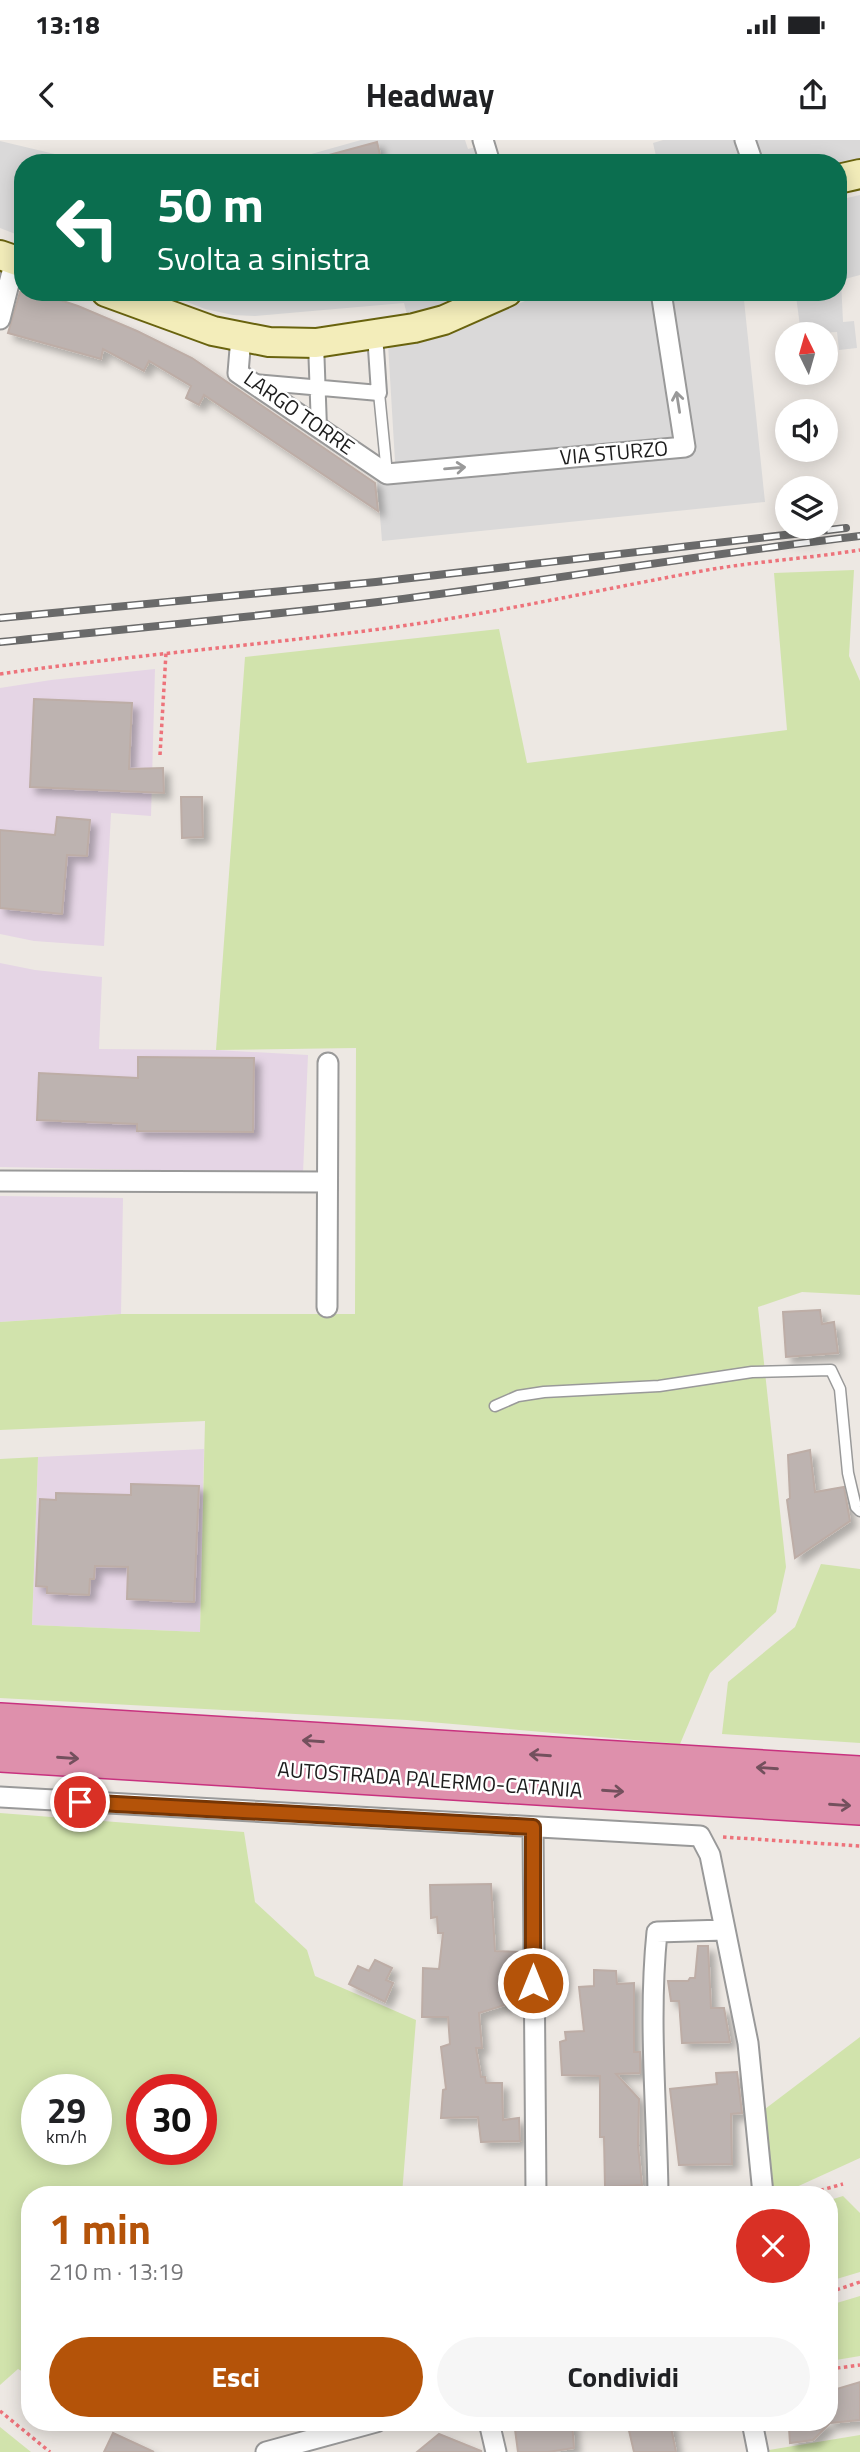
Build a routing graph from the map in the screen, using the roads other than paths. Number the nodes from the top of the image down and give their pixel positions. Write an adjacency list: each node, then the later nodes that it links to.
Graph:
1 (13, 260): 5 (street)
2 (131, 301): 7 (main road)
3 (487, 301): 6 (main road)
4 (661, 301): 13 (street, VIA STURZO, one-way to 4)
5 (0, 320)
6 (374, 334): 8 (main road); 11 (street)
7 (242, 337): 8 (main road); 9 (street, LARGO TORRE)
8 (316, 343): 10 (street)
9 (252, 382): 10 (street); 12 (street, LARGO TORRE)
10 (319, 387): 11 (street); 12 (street)
11 (379, 393): 13 (lane)
12 (319, 428): 13 (street, LARGO TORRE)
13 (387, 474)
14 (328, 1063): 16 (street)
15 (0, 1181): 16 (street)
16 (327, 1182): 17 (street)
17 (327, 1307)
18 (495, 1406): 19 (lane)
19 (860, 1511)
20 (0, 1721): 22 (highway, AUTOSTRADA PALERMO-CATANIA, one-way to 20)
21 (0, 1754): 24 (highway, AUTOSTRADA PALERMO-CATANIA, one-way to 24)
22 (860, 1774)
23 (0, 1797): 25 (street)
24 (860, 1807)
25 (533, 1827): 26 (street); 27 (street)
26 (724, 1930): 28 (street); 29 (street)
27 (536, 2186)
28 (658, 2186)
29 (762, 2186)
30 (348, 2431): 33 (street)
31 (491, 2431): 35 (street)
32 (754, 2431): 36 (street)
33 (299, 2447): 34 (street)
34 (266, 2452)
35 (496, 2452)
36 (758, 2452)

